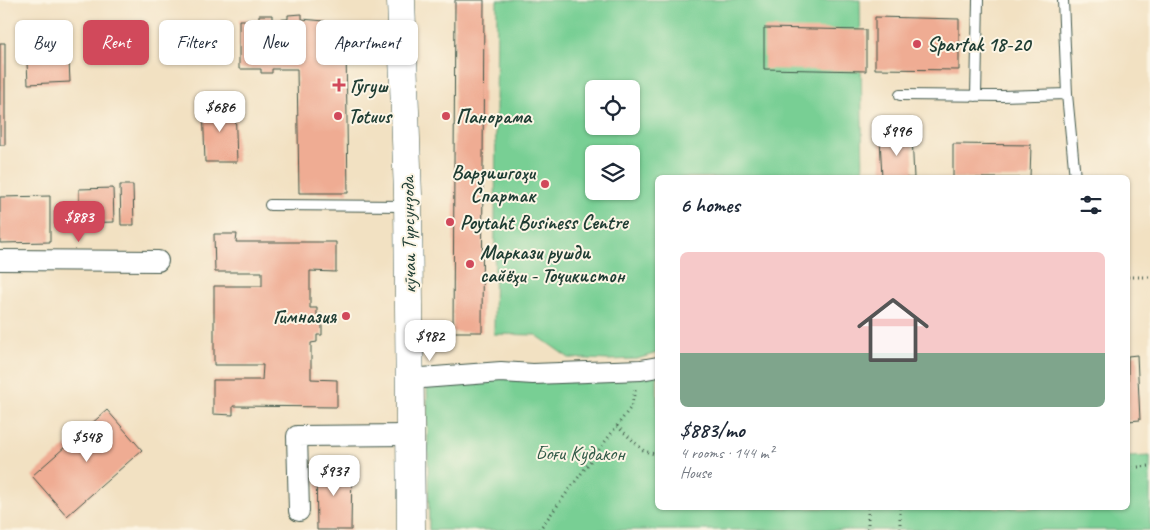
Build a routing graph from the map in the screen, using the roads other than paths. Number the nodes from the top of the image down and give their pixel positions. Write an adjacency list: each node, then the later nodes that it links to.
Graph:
1 (401, 0): 9 (main road, кӯчаи Турсунзода)
2 (978, 0): 6 (lane)
3 (1063, 0): 4 (lane)
4 (1067, 94): 6 (lane); 7 (lane)
5 (900, 95): 6 (lane)
6 (976, 96)
7 (1075, 175)
8 (270, 205): 9 (lane)
9 (408, 206): 13 (main road, кӯчаи Турсунзода)
10 (0, 260): 11 (street)
11 (158, 260)
12 (649, 368): 13 (street)
13 (409, 379): 14 (main road, кӯчаи Турсунзода)
14 (410, 435): 15 (street); 16 (main road, кӯчаи Турсунзода)
15 (299, 511)
16 (411, 530)

